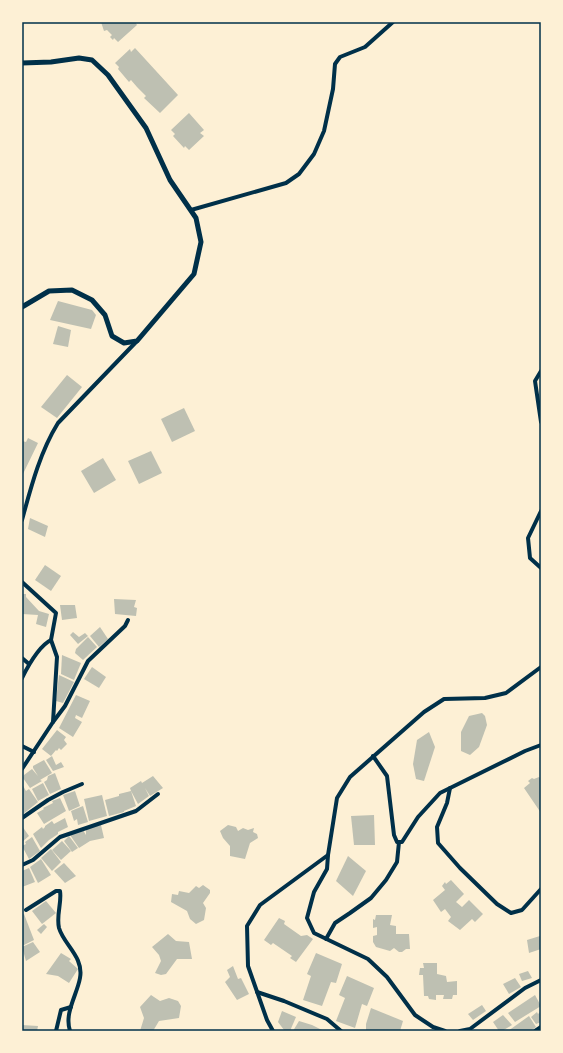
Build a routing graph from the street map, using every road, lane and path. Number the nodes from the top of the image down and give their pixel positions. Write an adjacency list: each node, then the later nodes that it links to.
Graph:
1 (393, 22): 3 (street)
2 (22, 63): 3 (street)
3 (191, 210): 5 (street)
4 (22, 307): 5 (street)
5 (137, 341): 9 (street)
6 (541, 371): 7 (street)
7 (541, 422)
8 (541, 511): 10 (street)
9 (22, 520)
10 (541, 568)
11 (22, 582): 13 (street)
12 (128, 620): 18 (street)
13 (51, 640): 15 (street); 18 (street)
14 (22, 658): 15 (street)
15 (29, 664): 17 (street)
16 (541, 667): 22 (street)
17 (22, 678)
18 (53, 722): 21 (street)
19 (541, 745): 25 (street)
20 (22, 746): 21 (street)
21 (34, 752): 23 (street)
22 (374, 756): 28 (street); 29 (street)
23 (22, 769)
24 (82, 784): 27 (street)
25 (450, 788): 28 (street); 31 (street)
26 (158, 794): 30 (street)
27 (22, 818)
28 (399, 842): 33 (street)
29 (328, 855): 33 (street); 35 (street)
30 (22, 865)
31 (541, 890)
32 (26, 910): 36 (street)
33 (326, 939): 42 (street)
34 (541, 980): 43 (street)
35 (257, 992): 40 (street); 41 (street)
36 (71, 1007): 38 (street); 39 (street)
37 (541, 1027): 44 (street)
38 (56, 1031)
39 (70, 1031)
40 (273, 1031)
41 (341, 1031)
42 (445, 1031)
43 (460, 1031)
44 (535, 1031)

